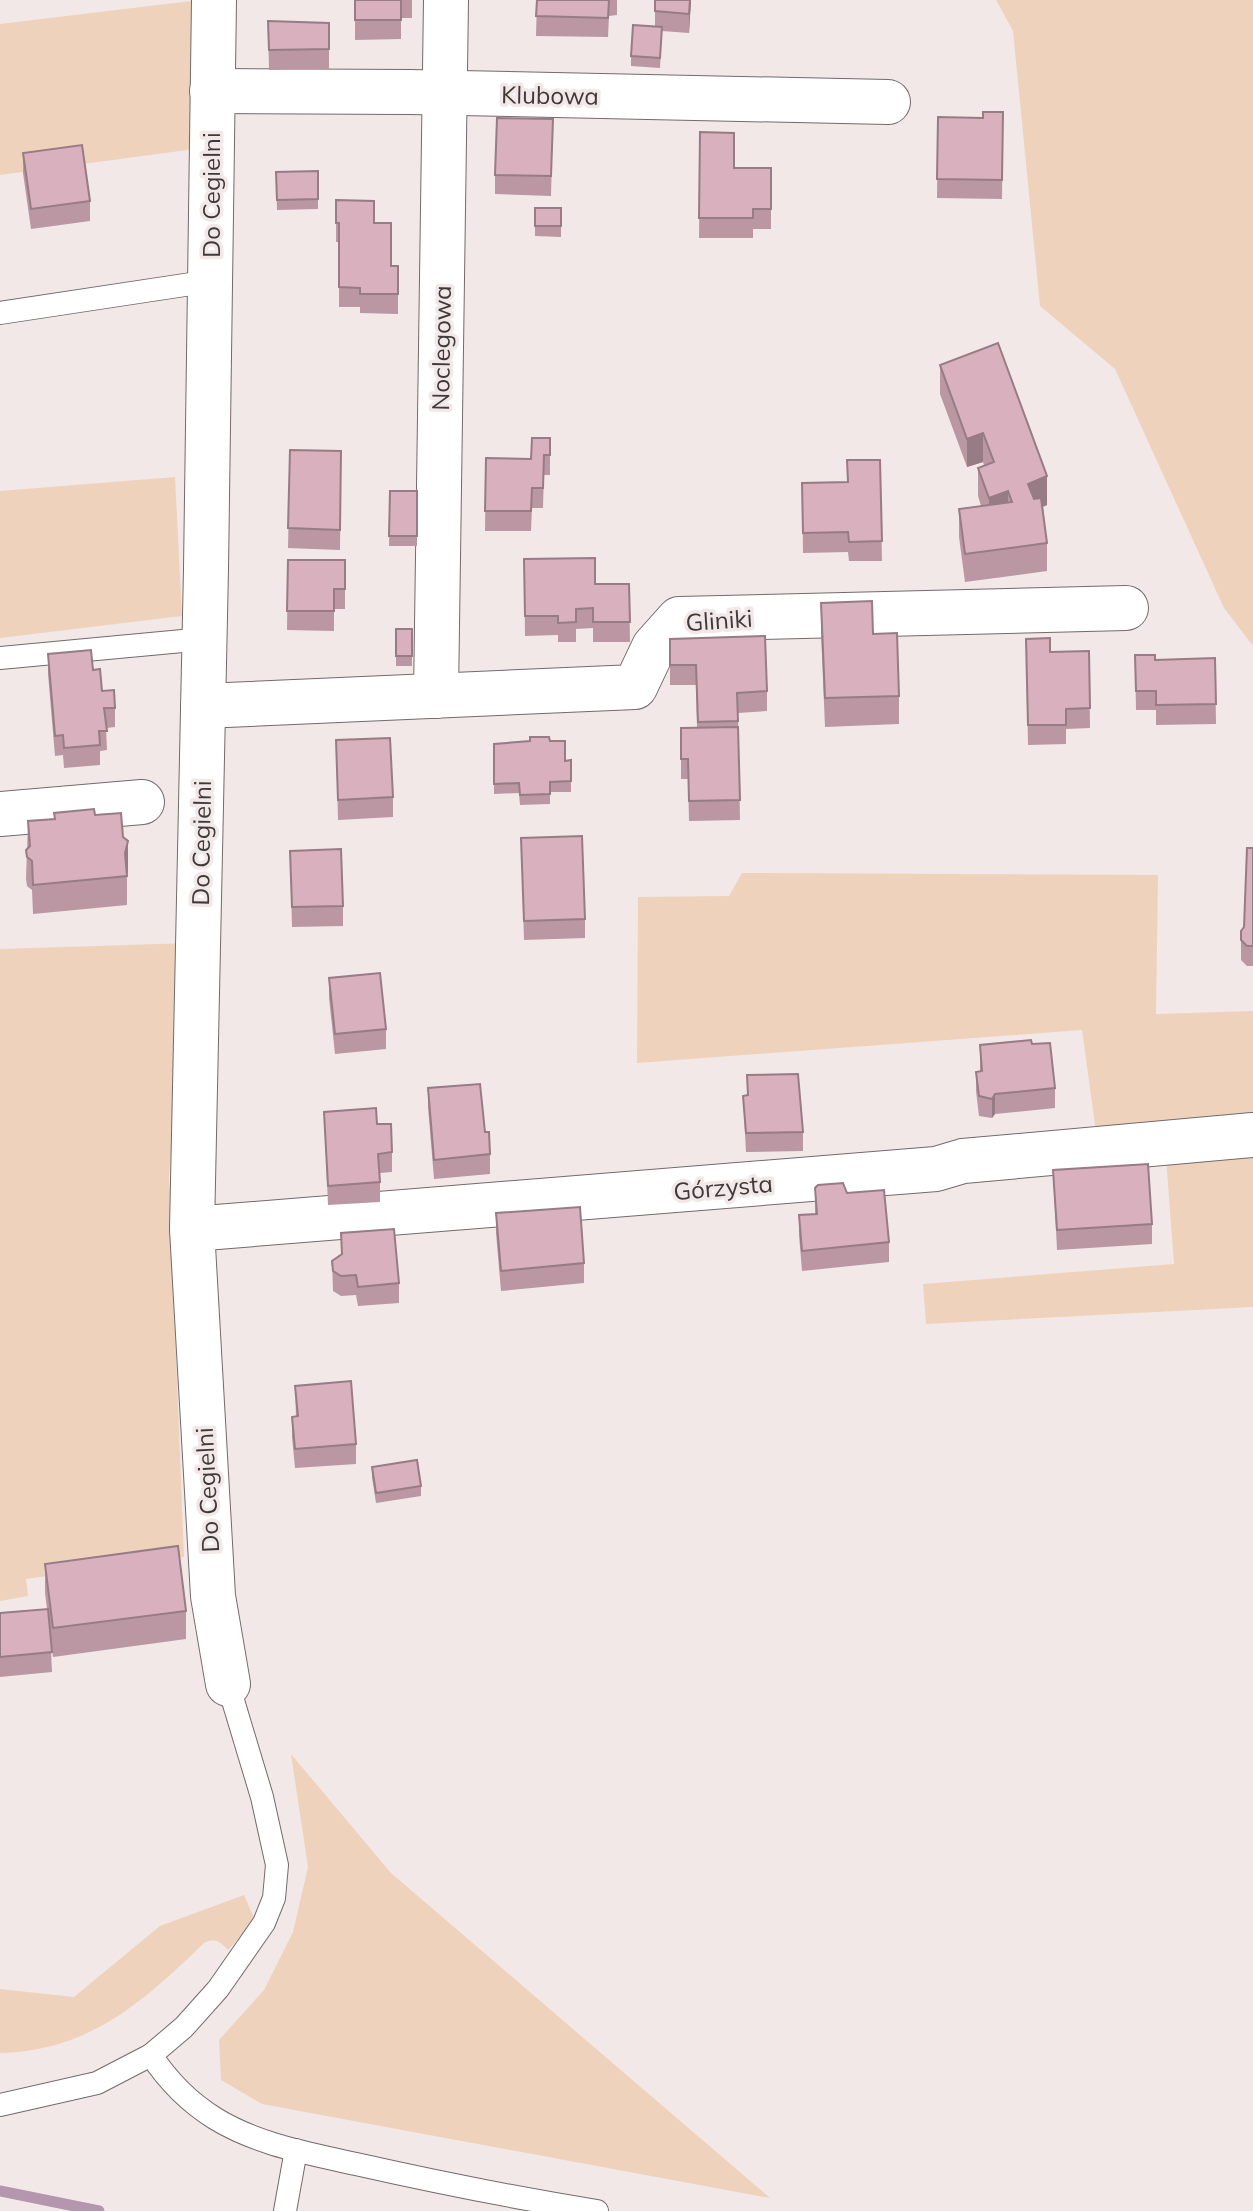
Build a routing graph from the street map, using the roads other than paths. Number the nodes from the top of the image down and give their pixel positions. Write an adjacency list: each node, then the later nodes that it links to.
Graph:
1 (214, 0): 3 (street, Do Cegielni)
2 (446, 0): 4 (street, Noclegowa)
3 (212, 91): 4 (street, Klubowa); 6 (street, Do Cegielni)
4 (444, 92): 5 (street, Klubowa); 11 (street, Noclegowa)
5 (888, 102)
6 (211, 281): 7 (lane); 9 (street, Do Cegielni)
7 (0, 313)
8 (1126, 608): 11 (street, Gliniki)
9 (204, 639): 10 (lane); 12 (street, Do Cegielni)
10 (0, 658)
11 (436, 696): 12 (street, Gliniki)
12 (203, 706): 16 (street, Do Cegielni)
13 (142, 802): 14 (street)
14 (0, 814)
15 (1253, 1135): 16 (street, Górzysta)
16 (192, 1229): 17 (street, Do Cegielni)
17 (228, 1684): 18 (lane)
18 (151, 2055): 19 (lane); 20 (lane)
19 (0, 2105)
20 (296, 2150): 21 (lane); 22 (lane)
21 (285, 2211)
22 (597, 2211)

